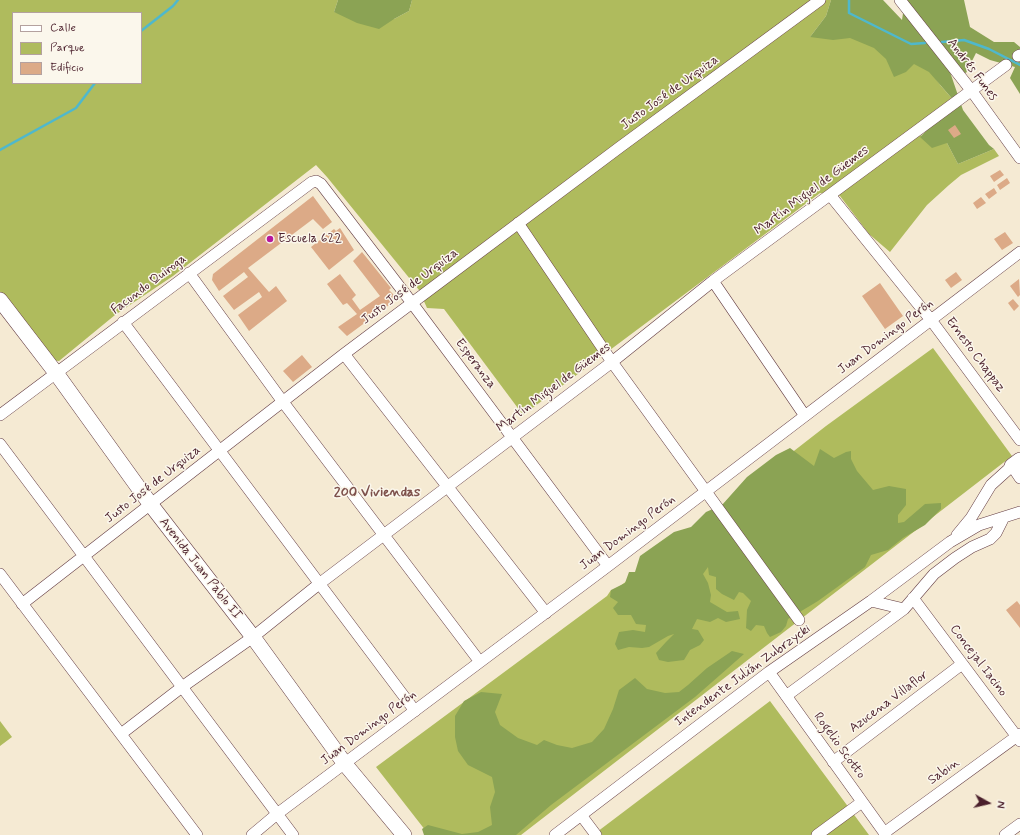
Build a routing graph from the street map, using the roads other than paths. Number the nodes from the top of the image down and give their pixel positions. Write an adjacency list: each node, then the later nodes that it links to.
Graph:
1 (820, 0): 8 (street, Justo José de Urquiza)
2 (900, 0): 4 (street, Andrés Funes)
3 (1006, 65): 4 (street, Martín Miguel de Güemes)
4 (971, 90): 5 (street, Andrés Funes); 7 (street, Martín Miguel de Güemes)
5 (1020, 158)
6 (316, 181): 10 (street, Facundo Quiroga); 13 (street, Esperanza)
7 (830, 194): 11 (street, Martín Miguel de Güemes); 14 (street, Ernesto Chappaz)
8 (518, 223): 13 (street, Justo José de Urquiza); 17 (street)
9 (1020, 252): 14 (street, Juan Domingo Perón)
10 (189, 273): 15 (street, Facundo Quiroga); 19 (street)
11 (713, 282): 17 (street, Martín Miguel de Güemes); 21 (street)
12 (0, 300): 18 (street, Avenida Juan Pablo II)
13 (412, 303): 16 (street, Justo José de Urquiza); 22 (street, Esperanza)
14 (931, 320): 21 (street, Juan Domingo Perón); 23 (street, Ernesto Chappaz)
15 (123, 322): 18 (street, Facundo Quiroga); 25 (street)
16 (344, 354): 19 (street, Justo José de Urquiza); 27 (street)
17 (612, 362): 22 (street, Martín Miguel de Güemes); 28 (street)
18 (56, 373): 20 (street, Facundo Quiroga); 29 (street, Avenida Juan Pablo II)
19 (282, 402): 25 (street, Justo José de Urquiza); 32 (street)
20 (0, 415)
21 (805, 416): 28 (street, Juan Domingo Perón)
22 (512, 438): 27 (street, Martín Miguel de Güemes); 35 (street, Esperanza)
23 (1020, 440)
24 (0, 444): 34 (street)
25 (220, 451): 29 (street, Justo José de Urquiza); 37 (street)
26 (1017, 468): 33 (street, Intendente Julián Zubrzycki)
27 (447, 487): 32 (street, Martín Miguel de Güemes); 42 (street)
28 (705, 492): 35 (street, Juan Domingo Perón); 43 (street)
29 (151, 504): 34 (street, Justo José de Urquiza); 44 (street, Avenida Juan Pablo II)
30 (1020, 512): 31 (street, Intendente Julián Zubrzycki)
31 (1004, 517): 33 (street, Intendente Julián Zubrzycki); 38 (street)
32 (384, 535): 37 (street, Martín Miguel de Güemes); 45 (street)
33 (950, 542): 39 (street, Intendente Julián Zubrzycki)
34 (84, 557): 40 (street, Justo José de Urquiza); 48 (street)
35 (608, 566): 42 (street, Juan Domingo Perón)
36 (0, 574): 40 (street)
37 (319, 584): 44 (street, Martín Miguel de Güemes); 50 (street)
38 (913, 598): 41 (street); 46 (street, Concejal Iacino)
39 (871, 601): 41 (street); 47 (street, Intendente Julián Zubrzycki)
40 (22, 604): 51 (street)
41 (904, 609): 49 (street)
42 (546, 613): 45 (street, Juan Domingo Perón)
43 (799, 620)
44 (253, 637): 48 (street, Martín Miguel de Güemes); 54 (street, Avenida Juan Pablo II)
45 (480, 662): 50 (street, Juan Domingo Perón)
46 (962, 664): 52 (street, Concejal Iacino); 53 (street, Azucena Villaflor)
47 (769, 672): 49 (street, Rogelio Scotto); 57 (street, Intendente Julián Zubrzycki)
48 (182, 687): 51 (street, Martín Miguel de Güemes); 56 (street)
49 (786, 696): 53 (street, Rogelio Scotto)
50 (415, 711): 54 (street, Juan Domingo Perón)
51 (120, 734): 60 (street)
52 (1019, 737): 59 (street, Sabin)
53 (833, 762): 55 (street, Rogelio Scotto)
54 (345, 764): 56 (street, Juan Domingo Perón); 63 (street, Avenida Juan Pablo II)
55 (862, 802): 59 (street, Rogelio Scotto); 66 (street)
56 (277, 814): 61 (street, Juan Domingo Perón); 62 (street)
57 (581, 815): 64 (street, Intendente Julián Zubrzycki); 65 (street)
58 (1020, 824): 67 (street)
59 (885, 834)
60 (197, 835)
61 (252, 835)
62 (293, 835)
63 (404, 835)
64 (555, 835)
65 (596, 835)
66 (817, 835)
67 (1005, 835)

